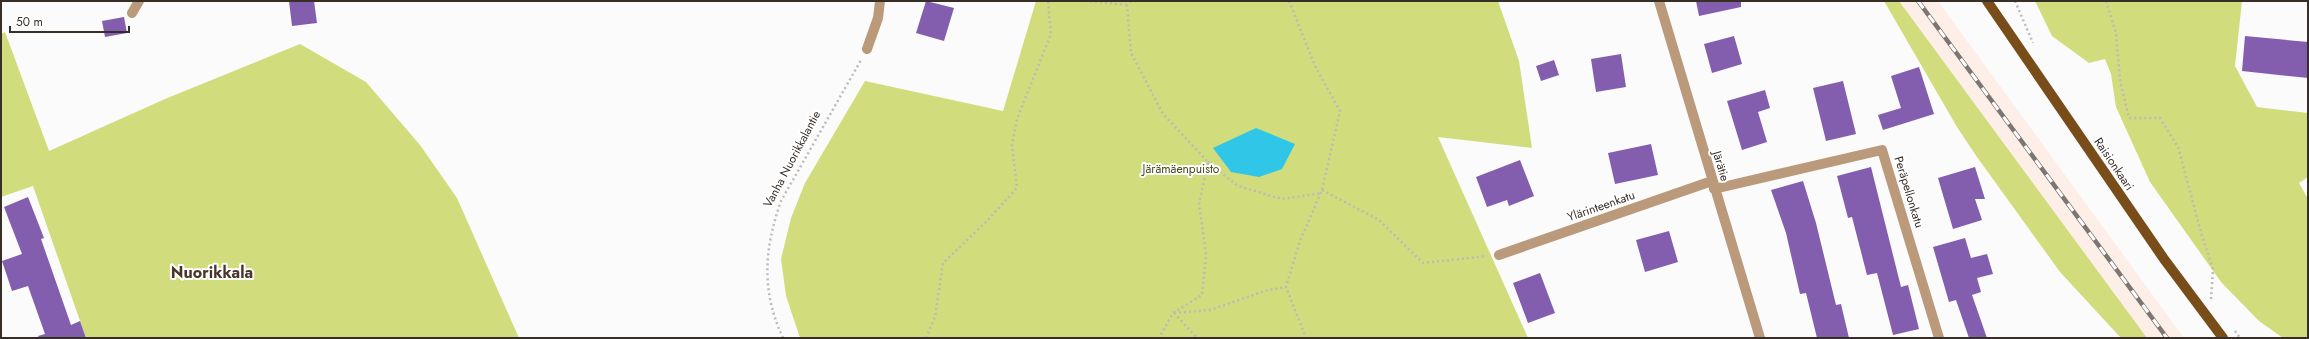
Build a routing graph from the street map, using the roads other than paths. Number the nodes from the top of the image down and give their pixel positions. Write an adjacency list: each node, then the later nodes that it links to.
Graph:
1 (139, 1): 5 (street)
2 (880, 1): 6 (street)
3 (1659, 1): 7 (street, Järätie)
4 (1987, 1): 11 (main road, Raisionkaari)
5 (132, 13)
6 (867, 49)
7 (1713, 185): 8 (street, Ylärinteenkatu); 9 (street, Järätie); 10 (street, Peräpellonkatu)
8 (1499, 255)
9 (1760, 338)
10 (1939, 338)
11 (2223, 338)

